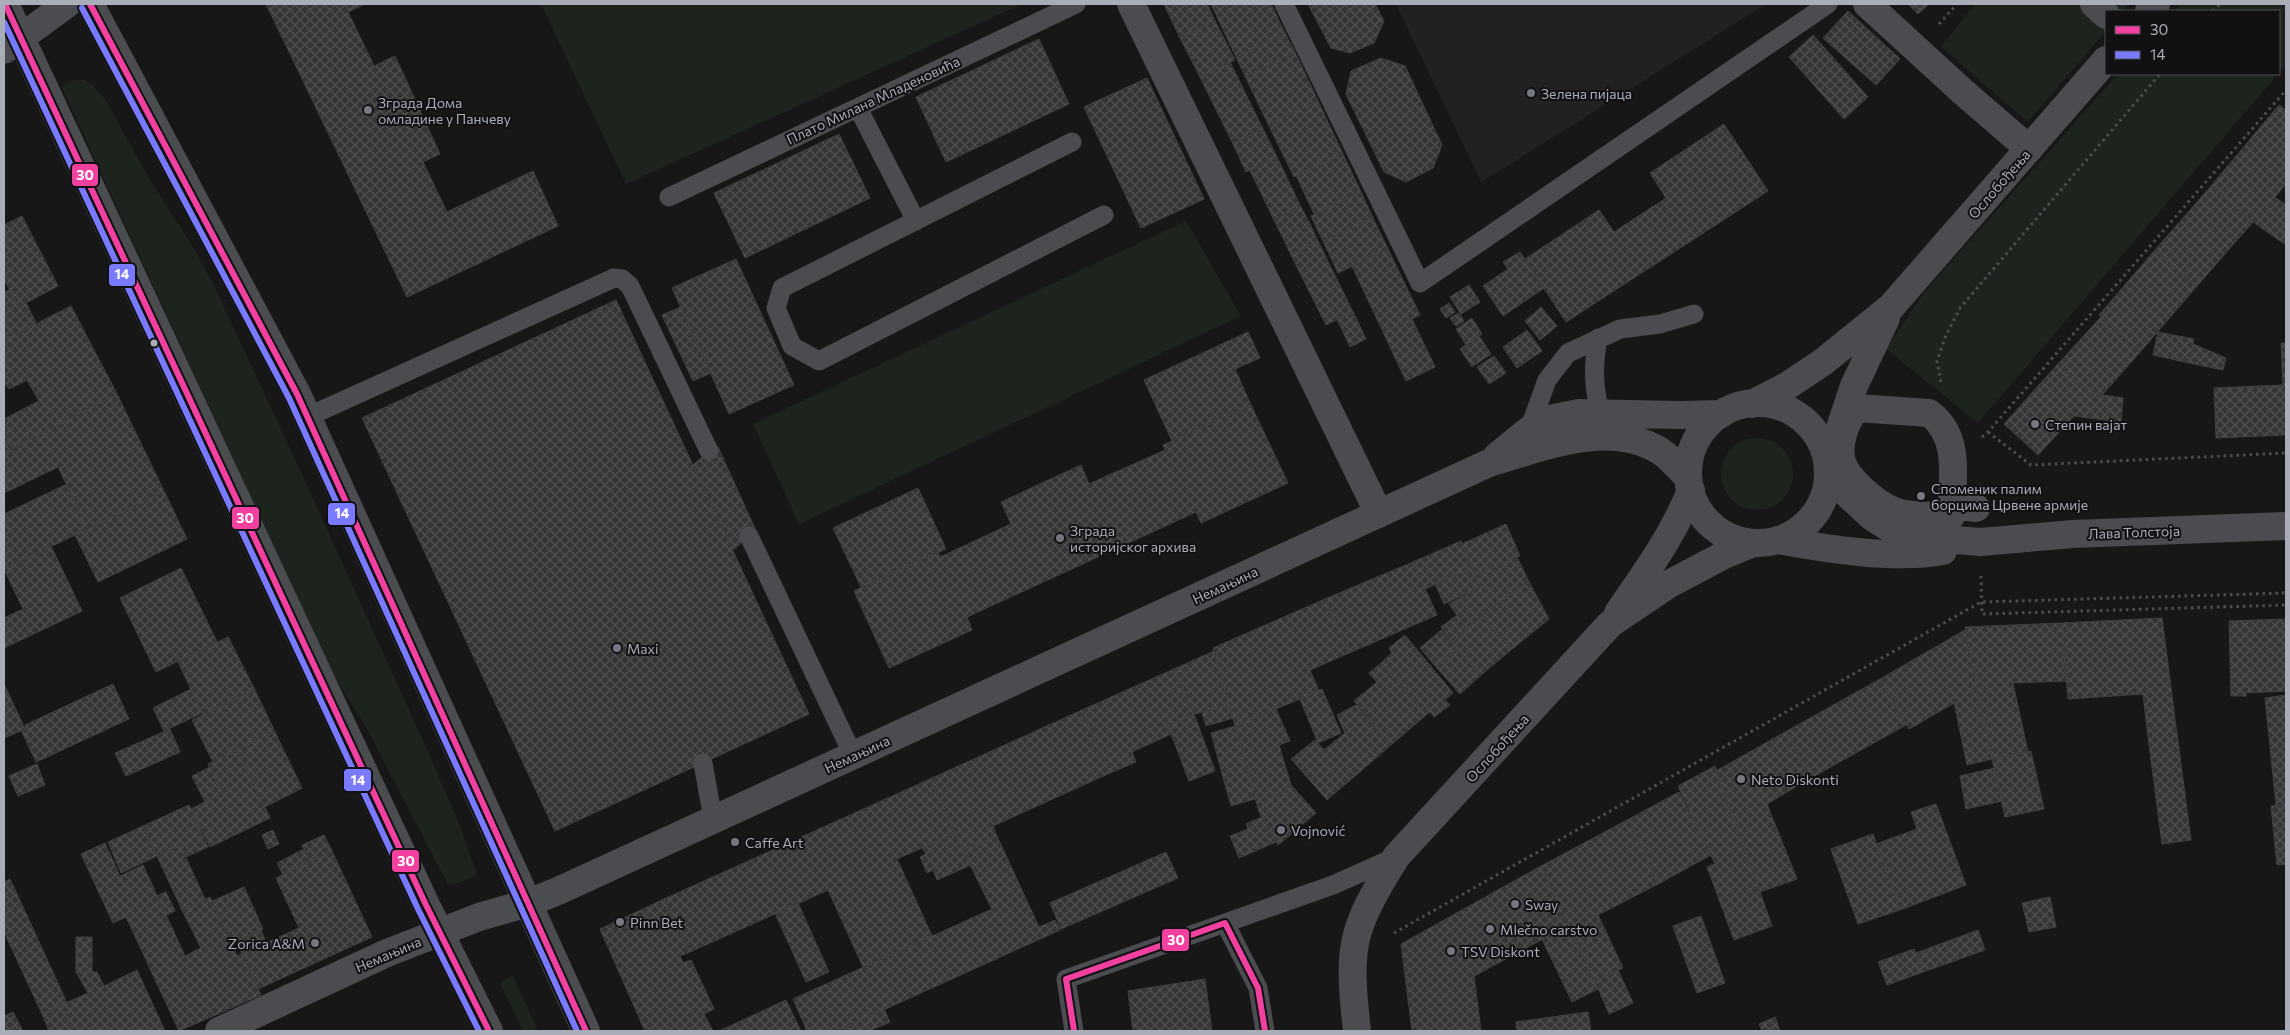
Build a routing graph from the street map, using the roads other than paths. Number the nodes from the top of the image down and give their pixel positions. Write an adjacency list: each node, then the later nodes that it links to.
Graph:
1 (5, 4): 11 (street)
2 (68, 4): 11 (street)
3 (90, 4): 25 (street)
4 (1076, 4): 13 (lane, Плато Милана Младеновића)
5 (1131, 4): 32 (street)
6 (1284, 4): 7 (lane)
7 (1828, 4)
8 (1868, 4): 15 (street)
9 (2094, 4): 10 (street)
10 (2105, 14)
11 (12, 43): 44 (street)
12 (2105, 61): 15 (street, Ослобођења)
13 (858, 108): 16 (lane, Плато Милана Младеновића); 18 (lane)
14 (1072, 142): 18 (lane)
15 (2029, 149): 19 (street, Ослобођења)
16 (669, 197)
17 (1104, 215): 18 (lane)
18 (916, 220)
19 (1891, 307): 22 (street, Ослобођења); 29 (street, Ослобођења)
20 (1694, 314): 21 (lane)
21 (1598, 338): 23 (lane); 26 (lane)
22 (1752, 404): 24 (street); 29 (street)
23 (1600, 412): 24 (street); 26 (street)
24 (1721, 414): 30 (street)
25 (307, 417): 27 (lane); 42 (street)
26 (1529, 430): 28 (street)
27 (708, 452)
28 (1488, 463): 30 (street); 32 (street, Немањина)
29 (1828, 470): 35 (street); 36 (street, Лава Толстоја)
30 (1690, 483): 35 (street); 37 (street)
31 (1964, 506): 31 (street)
32 (1379, 514): 38 (street, Немањина)
33 (2286, 526): 36 (street, Лава Толстоја)
34 (749, 536): 38 (lane)
35 (1766, 542): 36 (street, Лава Толстоја); 37 (street, Ослобођења)
36 (1981, 542)
37 (1610, 624): 41 (street, Ослобођења)
38 (853, 755): 40 (street, Немањина)
39 (703, 763): 40 (lane)
40 (713, 820): 42 (street, Немањина)
41 (1396, 857): 43 (lane); 50 (street, Ослобођења)
42 (528, 902): 44 (street, Немањина); 47 (street)
43 (1225, 924): 48 (lane); 49 (lane)
44 (440, 932): 45 (street, Немањина); 46 (street)
45 (219, 1031)
46 (489, 1031)
47 (586, 1031)
48 (1074, 1031)
49 (1265, 1031)
50 (1357, 1031)

